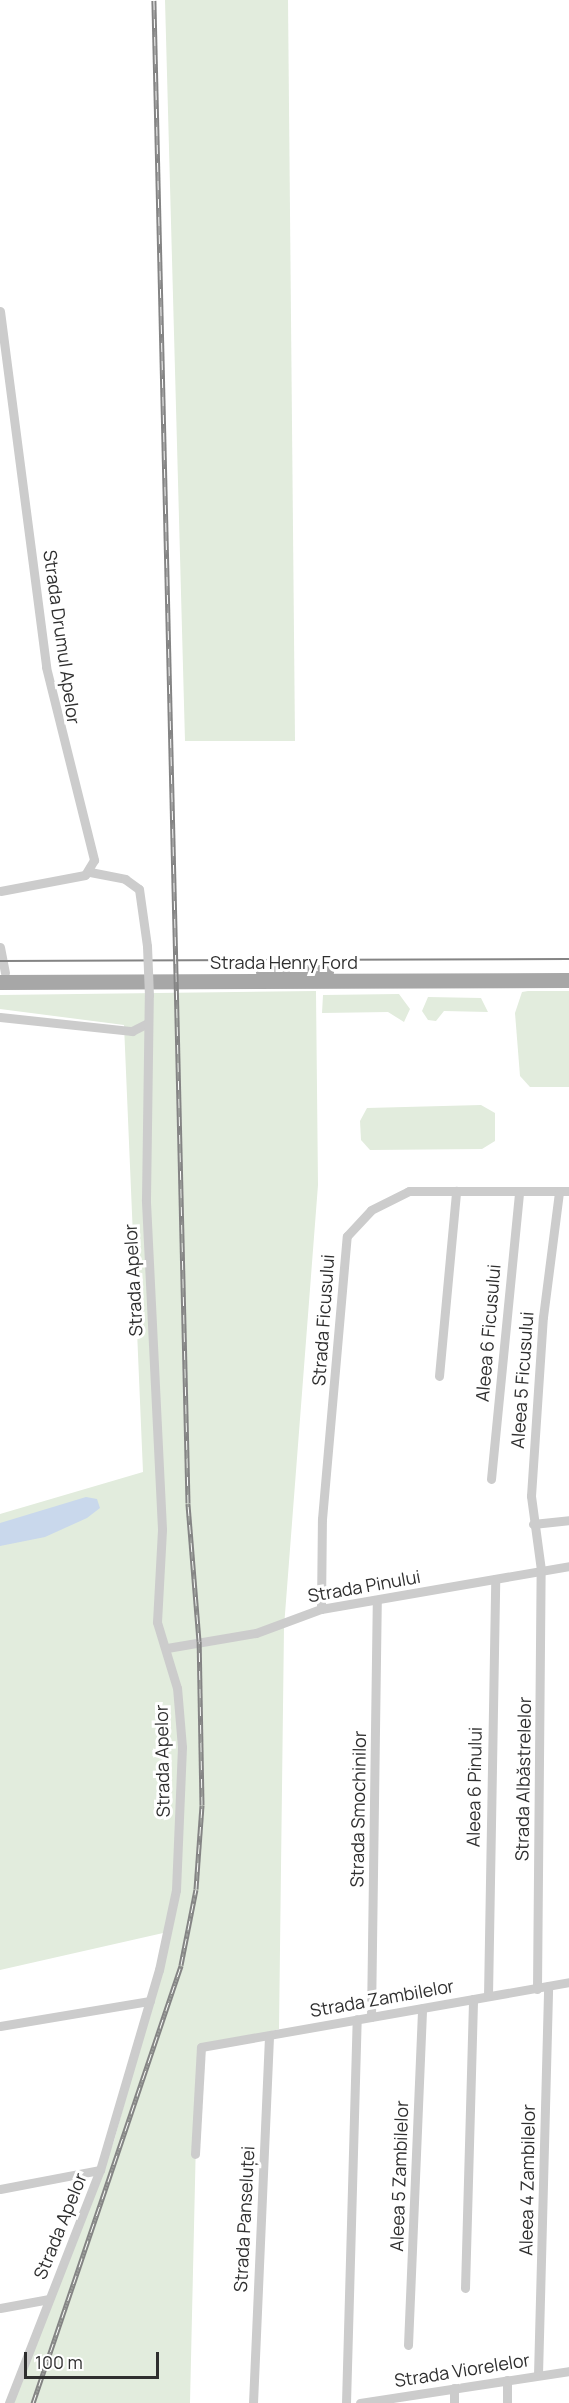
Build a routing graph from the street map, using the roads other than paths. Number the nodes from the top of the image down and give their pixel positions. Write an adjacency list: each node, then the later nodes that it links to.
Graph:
1 (0, 311): 2 (street, Strada Drumul Apelor)
2 (90, 872): 3 (street); 9 (street, Strada Apelor, bridge)
3 (0, 891)
4 (0, 947): 6 (street)
5 (569, 972): 6 (main road, Strada Henry Ford)
6 (2, 976): 7 (main road, Strada Henry Ford)
7 (569, 980)
8 (0, 1017): 9 (street)
9 (146, 1024): 22 (street, Strada Apelor)
10 (456, 1191): 11 (street, Strada Ficusului); 13 (street); 21 (street, Strada Ficusului)
11 (519, 1191): 12 (street, Strada Ficusului); 14 (street, Aleea 6 Ficusului)
12 (564, 1192): 16 (street, Aleea 5 Ficusului)
13 (439, 1376)
14 (491, 1479)
15 (569, 1520): 16 (street)
16 (533, 1524): 18 (street, Aleea 5 Ficusului)
17 (569, 1566): 18 (street, Strada Pinului)
18 (541, 1570): 19 (street, Strada Pinului); 25 (street, Strada Albăstrelelor)
19 (495, 1579): 20 (street, Strada Pinului); 26 (street, Aleea 6 Pinului)
20 (377, 1601): 21 (street, Strada Pinului); 30 (street, Strada Smochinilor)
21 (321, 1609): 22 (street, Strada Pinului)
22 (167, 1648): 28 (street, Strada Apelor)
23 (569, 1982): 24 (street, Strada Zambilelor)
24 (548, 1986): 25 (street, Strada Zambilelor); 42 (street, Aleea 4 Zambilelor)
25 (537, 1989): 26 (street, Strada Zambilelor)
26 (488, 1996): 27 (street, Strada Zambilelor)
27 (474, 1999): 29 (street, Strada Zambilelor); 37 (street)
28 (150, 2001): 32 (street); 35 (street, Strada Apelor)
29 (422, 2008): 30 (street, Strada Zambilelor); 40 (street, Aleea 5 Zambilelor)
30 (371, 2017): 31 (street, Strada Zambilelor)
31 (357, 2019): 33 (street, Strada Zambilelor); 47 (street)
32 (0, 2026)
33 (269, 2036): 34 (street, Strada Zambilelor); 46 (street, Strada Panseluței)
34 (195, 2154)
35 (100, 2170): 36 (street); 38 (street, Strada Apelor)
36 (0, 2189)
37 (465, 2288)
38 (49, 2299): 39 (street); 45 (street, Strada Apelor)
39 (0, 2308)
40 (408, 2345)
41 (569, 2371): 42 (street, Strada Viorelelor)
42 (538, 2375): 43 (street, Strada Viorelelor)
43 (507, 2380): 44 (street, Strada Viorelelor); 50 (street)
44 (454, 2388): 48 (street, Strada Viorelelor); 49 (street)
45 (7, 2402)
46 (253, 2403)
47 (346, 2403)
48 (360, 2403)
49 (454, 2403)
50 (507, 2403)

